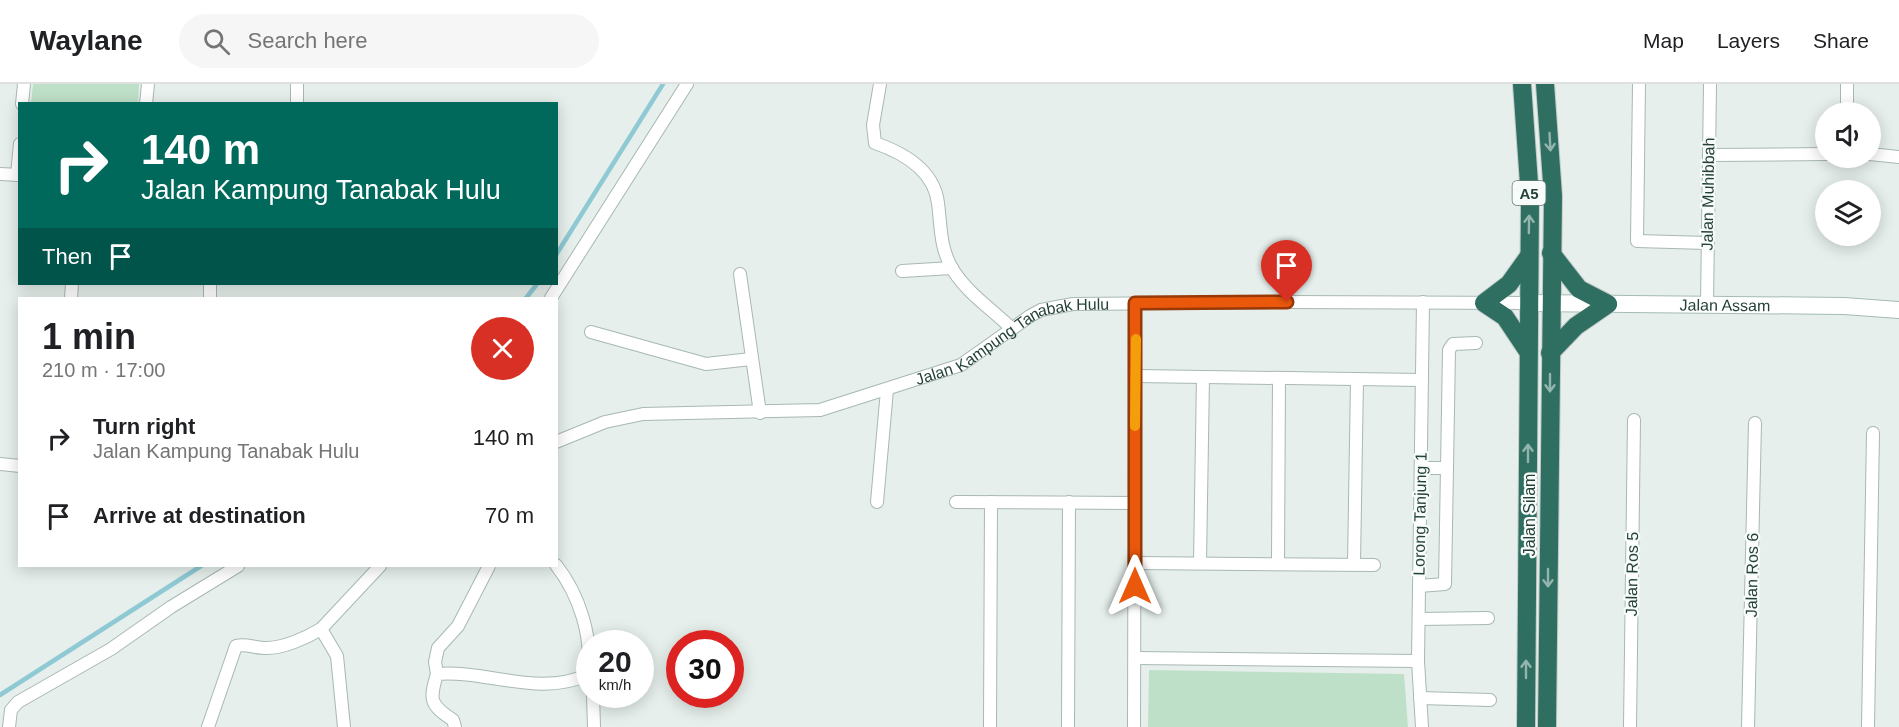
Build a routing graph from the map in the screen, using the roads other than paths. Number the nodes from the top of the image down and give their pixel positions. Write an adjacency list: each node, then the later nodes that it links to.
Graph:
1 (24, 84): 11 (street)
2 (148, 84): 12 (street)
3 (297, 84): 13 (street)
4 (687, 84): 27 (street)
5 (880, 84): 24 (street)
6 (1522, 84): 23 (highway, A5, one-way to 6)
7 (1545, 84): 22 (highway, A5, one-way to 22)
8 (1639, 84): 21 (street)
9 (1710, 84): 16 (street, Jalan Muhibbah)
10 (1847, 84): 14 (street)
11 (22, 102)
12 (146, 102)
13 (297, 102)
14 (1847, 102)
15 (1815, 153): 16 (street)
16 (1709, 155): 21 (street, Jalan Muhibbah)
17 (1881, 155): 18 (street)
18 (1899, 157)
19 (0, 174): 20 (street)
20 (18, 175)
21 (1707, 243): 34 (street, Jalan Muhibbah)
22 (1551, 253): 32 (highway, A5); 33 (highway)
23 (1528, 256): 30 (highway); 31 (highway, A5)
24 (952, 268): 25 (street); 36 (street)
25 (902, 271)
26 (740, 274): 41 (street)
27 (552, 297)
28 (1423, 302): 29 (street, Jalan Kampung Tanabak Hulu); 30 (street, Jalan Kampung Tanabak Hulu); 46 (street, Lorong Tanjung 1)
29 (1135, 303): 36 (street, Jalan Kampung Tanabak Hulu); 42 (street)
30 (1484, 303): 31 (street, Jalan Kampung Tanabak Hulu); 39 (highway)
31 (1529, 303): 32 (main road, Jalan Kampung Tanabak Hulu); 39 (highway, Jalan Silam)
32 (1551, 303): 33 (main road, Jalan Assam); 40 (highway, Jalan Silam)
33 (1608, 304): 34 (main road, Jalan Assam); 40 (highway)
34 (1707, 304): 35 (main road, Jalan Assam)
35 (1899, 310)
36 (1011, 329): 47 (street, Jalan Kampung Tanabak Hulu)
37 (591, 332): 41 (street)
38 (1476, 343): 56 (street)
39 (1528, 352): 92 (highway, Jalan Silam, one-way to 39)
40 (1550, 353): 93 (highway, Jalan Silam, one-way to 93)
41 (752, 359): 48 (street)
42 (1136, 376): 43 (street); 61 (street)
43 (1203, 377): 44 (street); 62 (street)
44 (1279, 378): 45 (street); 63 (street)
45 (1357, 379): 46 (street); 65 (street)
46 (1422, 380): 55 (street, Lorong Tanjung 1)
47 (887, 390): 48 (street, Jalan Kampung Tanabak Hulu); 57 (street)
48 (760, 413): 52 (street, Jalan Kampung Tanabak Hulu)
49 (1634, 420): 94 (street, Jalan Ros 5)
50 (1755, 423): 95 (street, Jalan Ros 6)
51 (1873, 433): 96 (street)
52 (558, 441)
53 (0, 464): 54 (street)
54 (18, 466)
55 (1420, 468): 56 (street); 71 (street, Lorong Tanjung 1)
56 (1447, 468): 71 (street)
57 (877, 502)
58 (956, 502): 59 (street)
59 (991, 502): 60 (street); 88 (street)
60 (1069, 502): 61 (street); 89 (street)
61 (1134, 503): 64 (street)
62 (1200, 562): 63 (street); 64 (street)
63 (1278, 562): 65 (street)
64 (1135, 563): 76 (street)
65 (1354, 564): 66 (street)
66 (1374, 566)
67 (236, 567): 83 (street)
68 (379, 567): 74 (street)
69 (488, 567): 78 (street)
70 (557, 567): 75 (street)
71 (1419, 586): 73 (street, Lorong Tanjung 1)
72 (1488, 618): 73 (street)
73 (1419, 619): 77 (street, Lorong Tanjung 1)
74 (321, 629): 84 (street); 85 (street)
75 (585, 630)
76 (1135, 658): 77 (street); 90 (street)
77 (1418, 661): 80 (street, Lorong Tanjung 1)
78 (437, 674): 79 (street); 86 (street)
79 (576, 680)
80 (1420, 699): 81 (street); 91 (street, Lorong Tanjung 1)
81 (1490, 700)
82 (593, 708): 87 (street)
83 (9, 727)
84 (208, 727)
85 (344, 727)
86 (455, 727)
87 (594, 727)
88 (990, 727)
89 (1068, 727)
90 (1134, 727)
91 (1422, 727)
92 (1526, 727)
93 (1547, 727)
94 (1630, 727)
95 (1748, 727)
96 (1868, 727)

